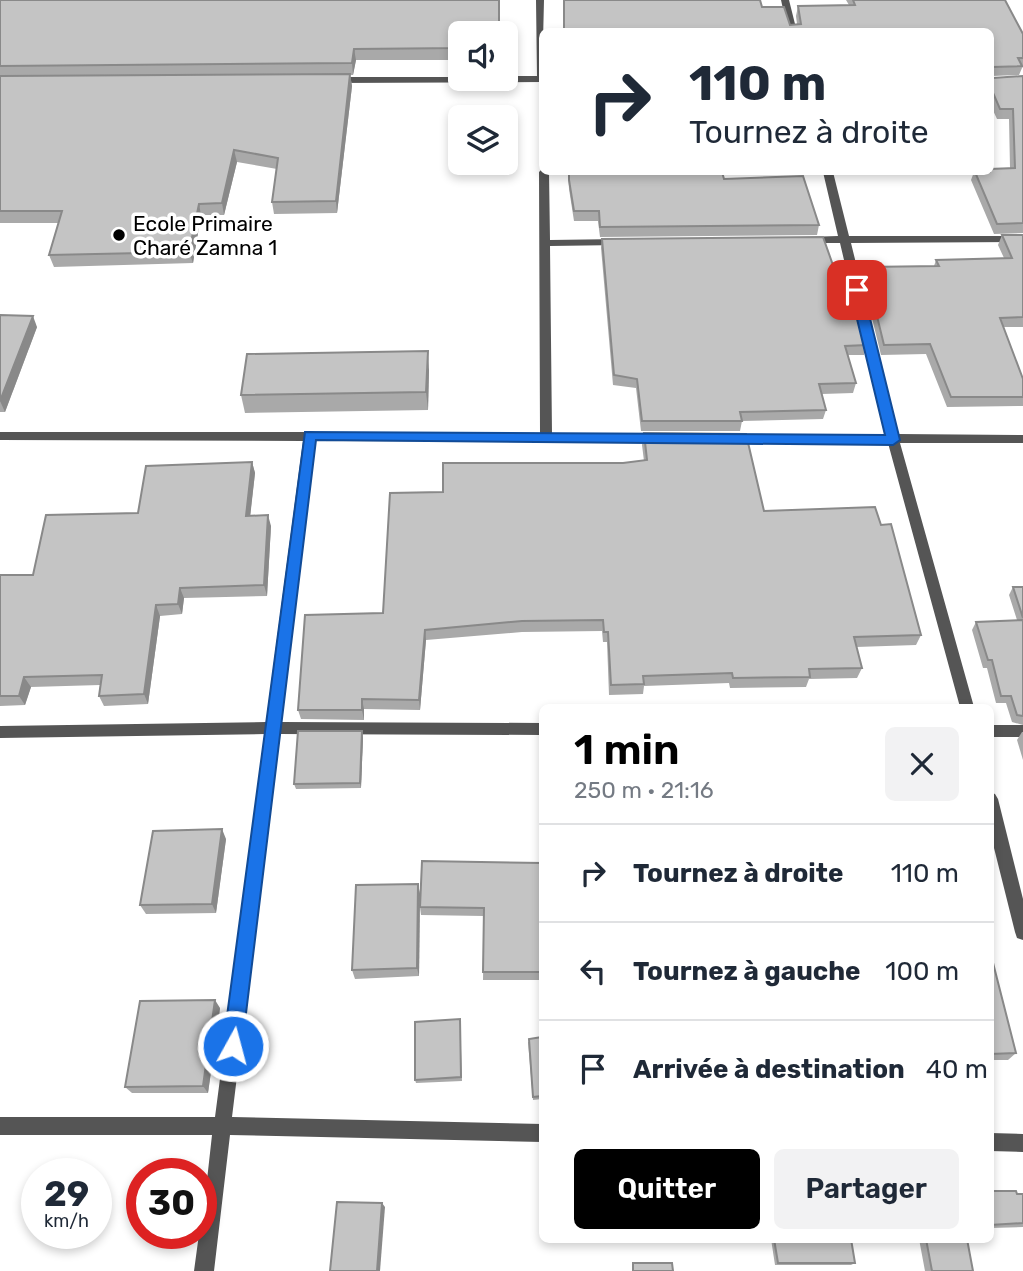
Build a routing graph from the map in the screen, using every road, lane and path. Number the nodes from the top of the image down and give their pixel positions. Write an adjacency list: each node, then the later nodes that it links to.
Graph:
1 (540, 0): 3 (street)
2 (785, 0): 4 (street)
3 (541, 28)
4 (792, 28)
5 (539, 78): 6 (street)
6 (321, 80)
7 (544, 175): 13 (street)
8 (829, 175): 11 (street)
9 (1023, 239): 11 (street)
10 (790, 240): 11 (street)
11 (845, 240): 20 (street)
12 (626, 242): 13 (street)
13 (545, 243): 16 (street)
14 (310, 435): 15 (street); 16 (street); 22 (street)
15 (0, 436)
16 (546, 436): 17 (street)
17 (671, 438)
18 (713, 438): 20 (street)
19 (1023, 439): 20 (street)
20 (893, 440): 21 (street)
21 (966, 704)
22 (273, 727): 23 (street); 26 (street); 30 (street)
23 (539, 729)
24 (994, 731): 25 (street)
25 (1023, 731)
26 (0, 732)
27 (994, 815): 28 (street)
28 (1023, 932)
29 (0, 1126): 30 (street)
30 (222, 1126): 31 (street); 34 (street)
31 (539, 1133)
32 (994, 1142): 33 (street)
33 (1023, 1143)
34 (204, 1271)

